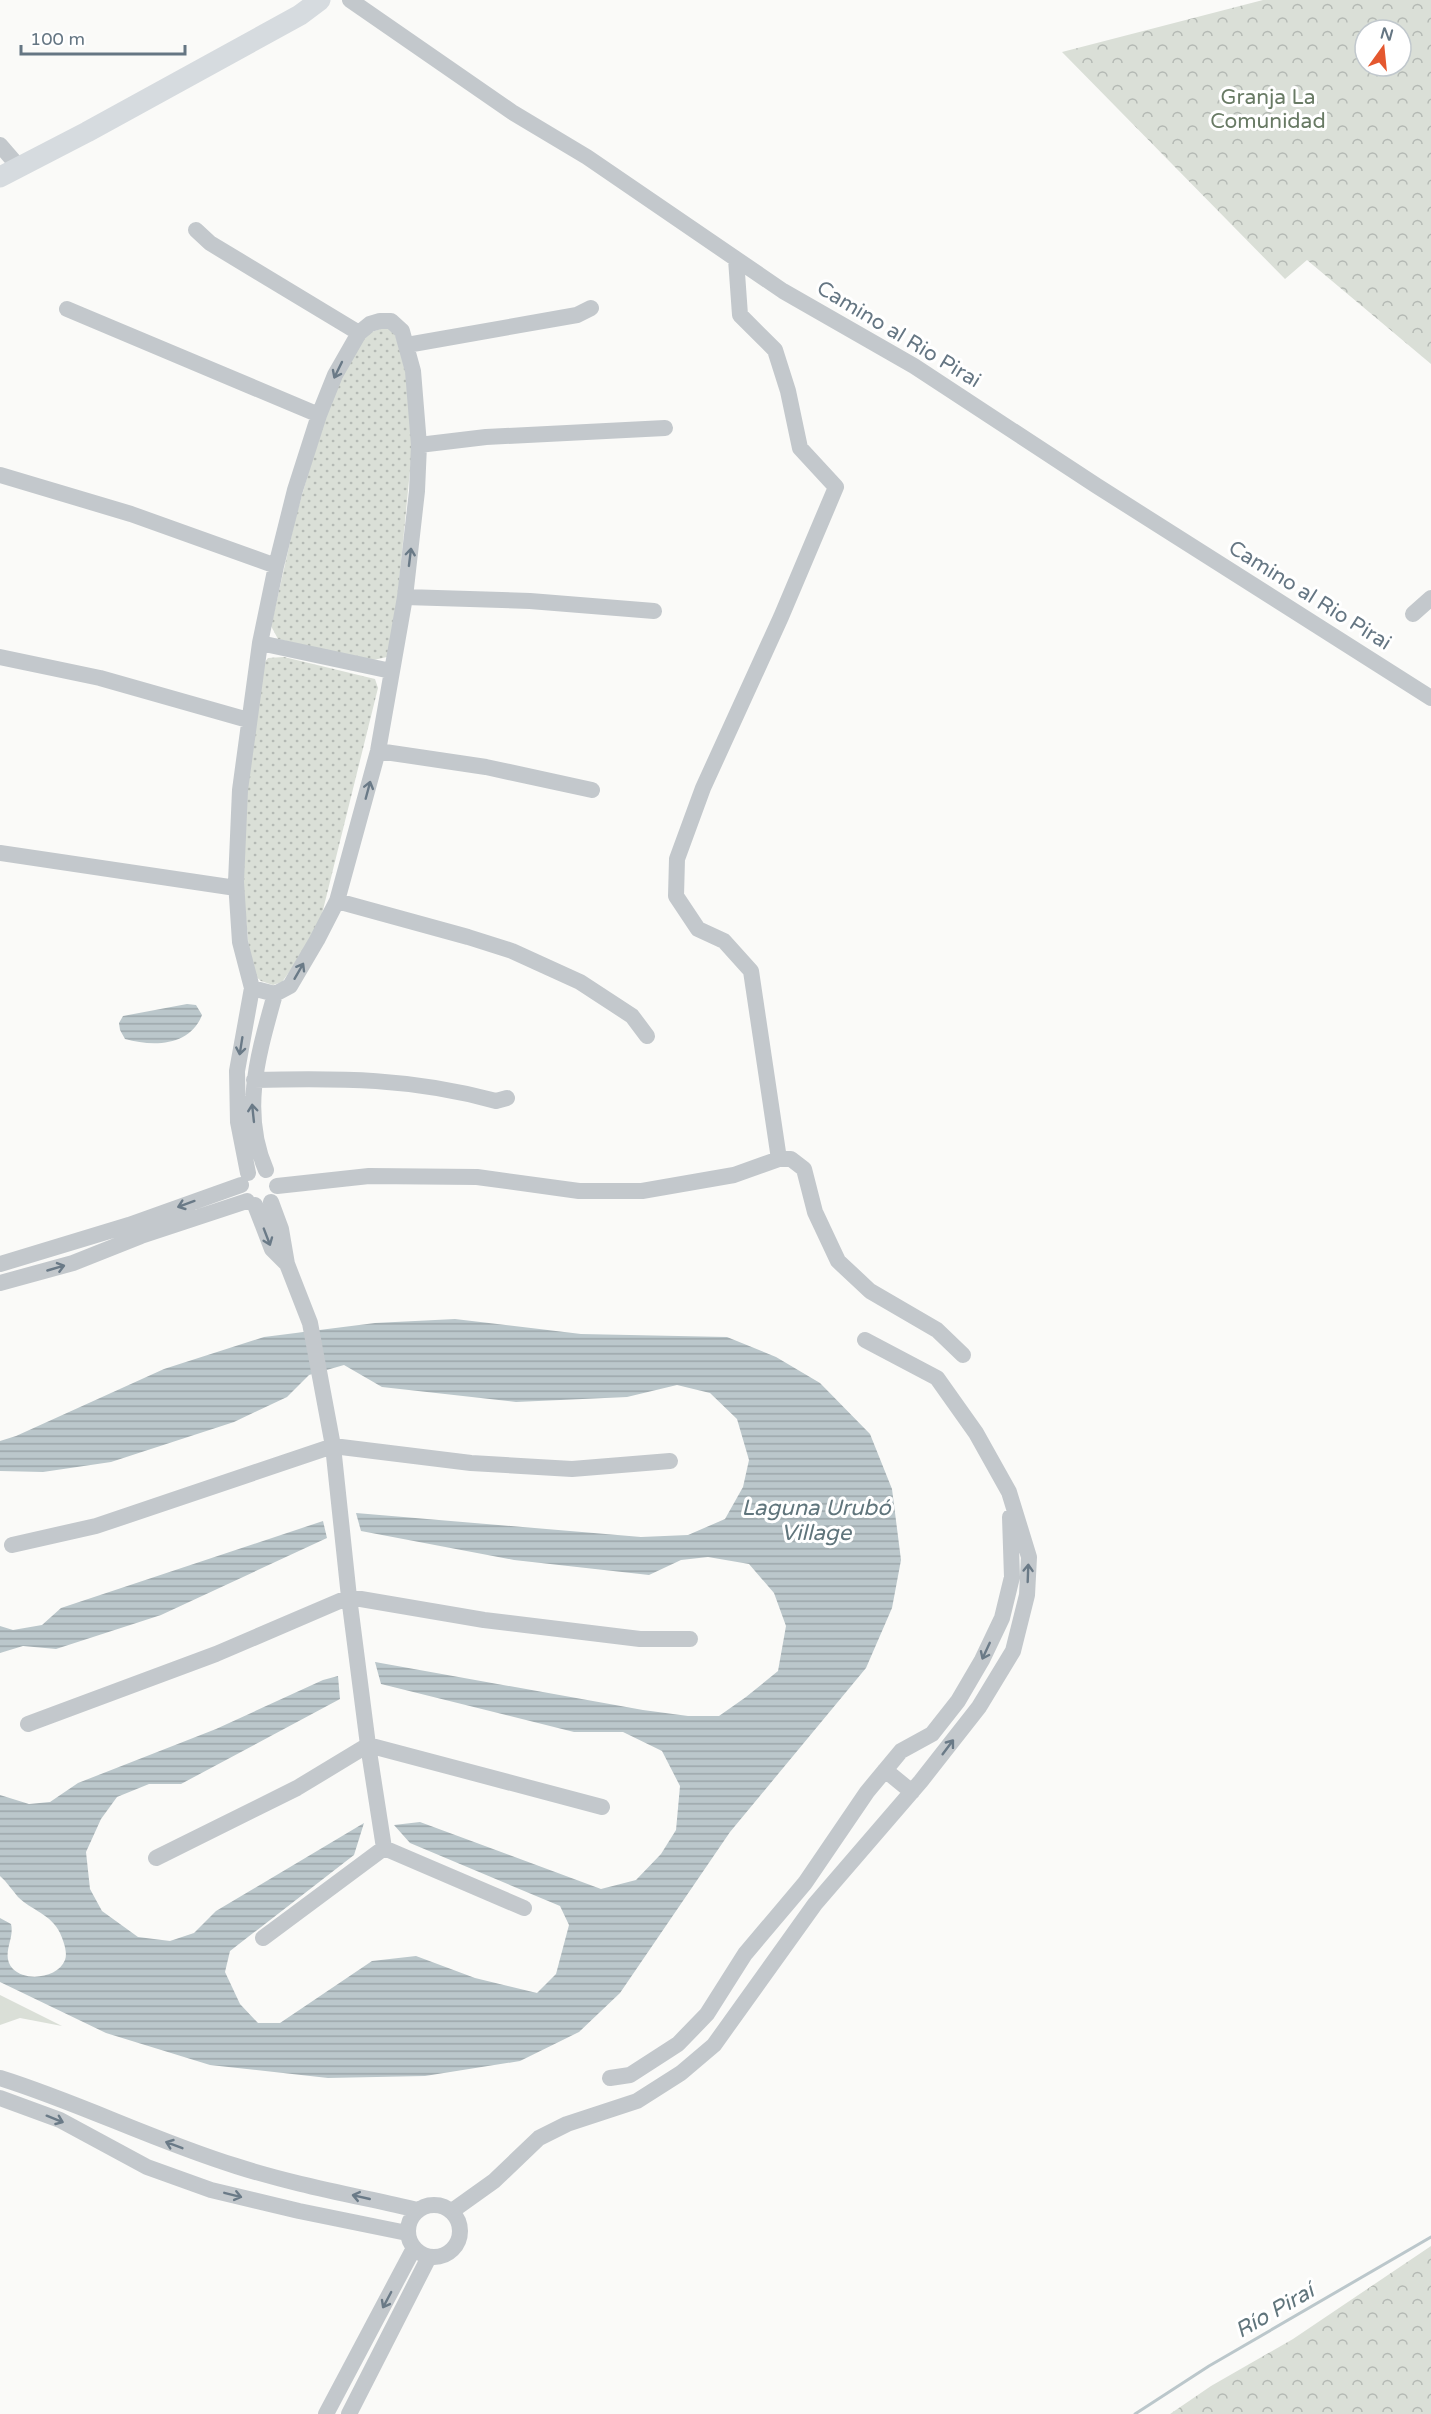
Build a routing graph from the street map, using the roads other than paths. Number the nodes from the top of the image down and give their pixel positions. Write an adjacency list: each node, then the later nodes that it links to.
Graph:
1 (320, 0): 4 (main road)
2 (350, 0): 7 (street, Camino al Rio Pirai)
3 (0, 145): 4 (street)
4 (19, 167): 5 (main road)
5 (0, 177)
6 (196, 230): 10 (street)
7 (736, 259): 24 (street, Camino al Rio Pirai); 36 (street)
8 (591, 308): 11 (street)
9 (67, 309): 12 (street)
10 (359, 333): 11 (street); 12 (street, one-way to 12)
11 (407, 345): 14 (street)
12 (319, 415): 16 (street)
13 (665, 428): 14 (street)
14 (419, 445): 17 (street, one-way to 14)
15 (0, 475): 16 (street)
16 (276, 566): 21 (street)
17 (405, 597): 19 (street); 23 (street)
18 (1431, 598): 20 (street)
19 (654, 611)
20 (1413, 614)
21 (260, 643): 23 (street); 25 (street)
22 (0, 657): 25 (street)
23 (391, 671): 26 (street)
24 (1431, 698)
25 (248, 720): 29 (street)
26 (378, 751): 27 (street); 30 (street, one-way to 26)
27 (592, 790)
28 (0, 853): 29 (street)
29 (236, 888): 31 (street)
30 (337, 901): 32 (street, one-way to 30); 33 (street)
31 (252, 988): 32 (street); 38 (street, one-way to 38)
32 (275, 994): 34 (street)
33 (646, 1036)
34 (254, 1080): 35 (street); 37 (street, one-way to 34)
35 (507, 1098)
36 (779, 1159): 39 (street); 44 (street)
37 (266, 1170): 38 (street); 39 (street)
38 (245, 1179): 40 (street); 41 (street, one-way to 41)
39 (277, 1186): 40 (street)
40 (258, 1203): 42 (street, one-way to 40); 45 (street)
41 (0, 1264)
42 (0, 1283)
43 (865, 1340): 47 (street)
44 (963, 1355)
45 (333, 1446): 46 (street); 48 (street); 49 (street)
46 (670, 1461)
47 (1009, 1492): 53 (street, one-way to 53); 54 (street, one-way to 47)
48 (12, 1545)
49 (349, 1597): 50 (street); 51 (street); 52 (street)
50 (690, 1639)
51 (28, 1724)
52 (368, 1745): 55 (street); 56 (street); 57 (street)
53 (885, 1770): 54 (street); 61 (street)
54 (912, 1792): 64 (street)
55 (602, 1807)
56 (384, 1848): 58 (street); 59 (street)
57 (156, 1858)
58 (524, 1908)
59 (263, 1938)
60 (0, 2078): 63 (street, one-way to 60)
61 (610, 2078)
62 (0, 2098): 65 (street, one-way to 65)
63 (418, 2210): 64 (street); 65 (street)
64 (452, 2211): 65 (street)
65 (417, 2246): 66 (street, one-way to 66); 67 (street)
66 (326, 2414)
67 (349, 2414)

